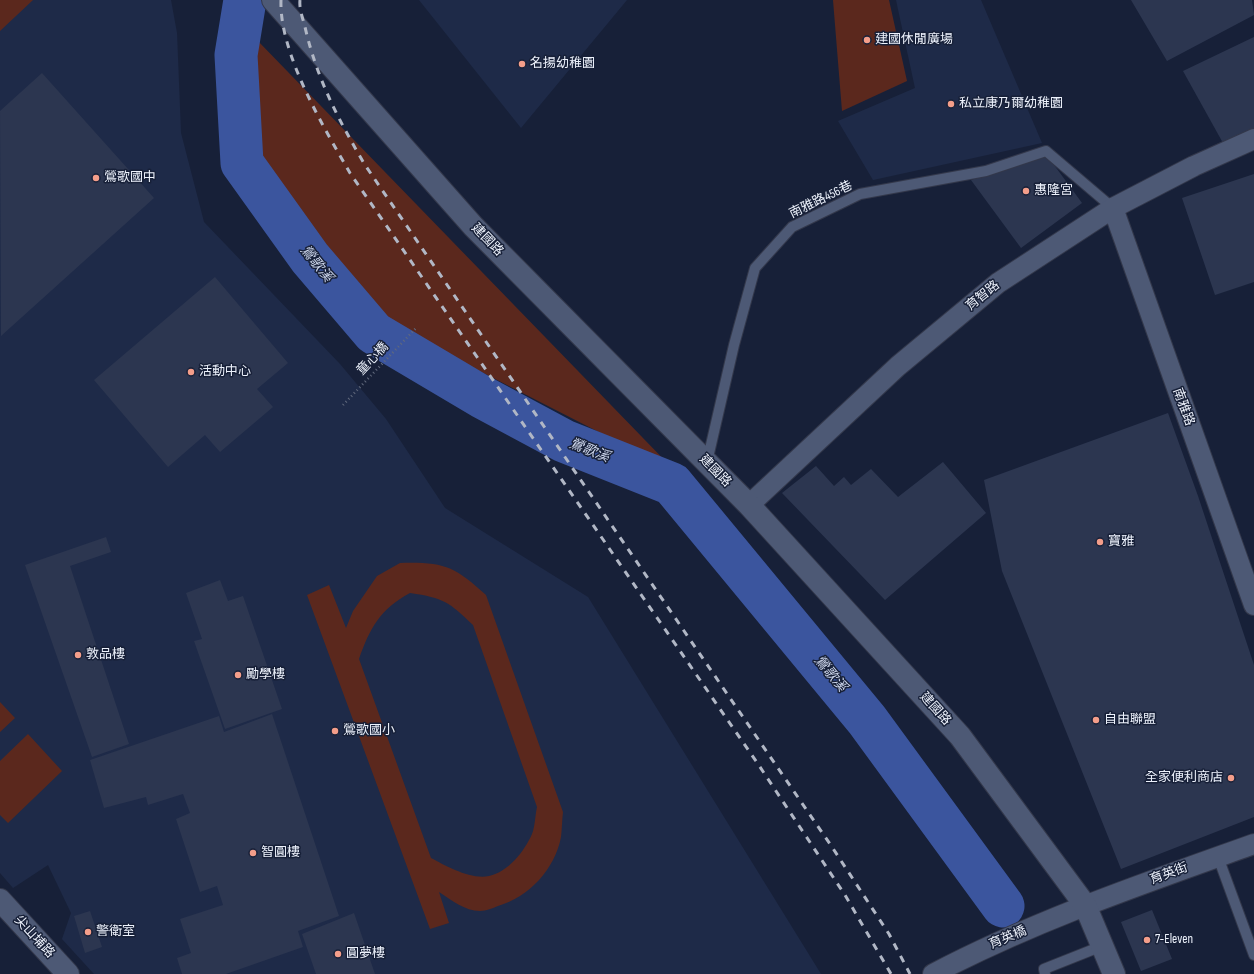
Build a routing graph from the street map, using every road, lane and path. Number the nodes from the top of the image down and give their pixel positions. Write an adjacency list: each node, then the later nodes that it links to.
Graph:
1 (280, 3): 6 (street, 建國路)
2 (1254, 139): 3 (street, 育智路)
3 (1113, 208): 6 (lane, 南雅路456巷); 7 (street, 育智路); 8 (street, 南雅路)
4 (417, 327): 5 (path, 童心橋)
5 (343, 405)
6 (707, 462): 7 (street, 建國路)
7 (749, 505): 12 (street, 建國路)
8 (1254, 605)
9 (1254, 844): 10 (street, 育英街)
10 (1218, 857): 12 (street, 育英街); 15 (lane)
11 (0, 900): 16 (street, 尖山埔路)
12 (1085, 905): 13 (street, 育英街); 14 (street, 建國路)
13 (1044, 923): 17 (street, 育英橋)
14 (1102, 946): 18 (lane); 19 (street, 建國路)
15 (1254, 955)
16 (68, 974)
17 (934, 974)
18 (1045, 974)
19 (1114, 974)

